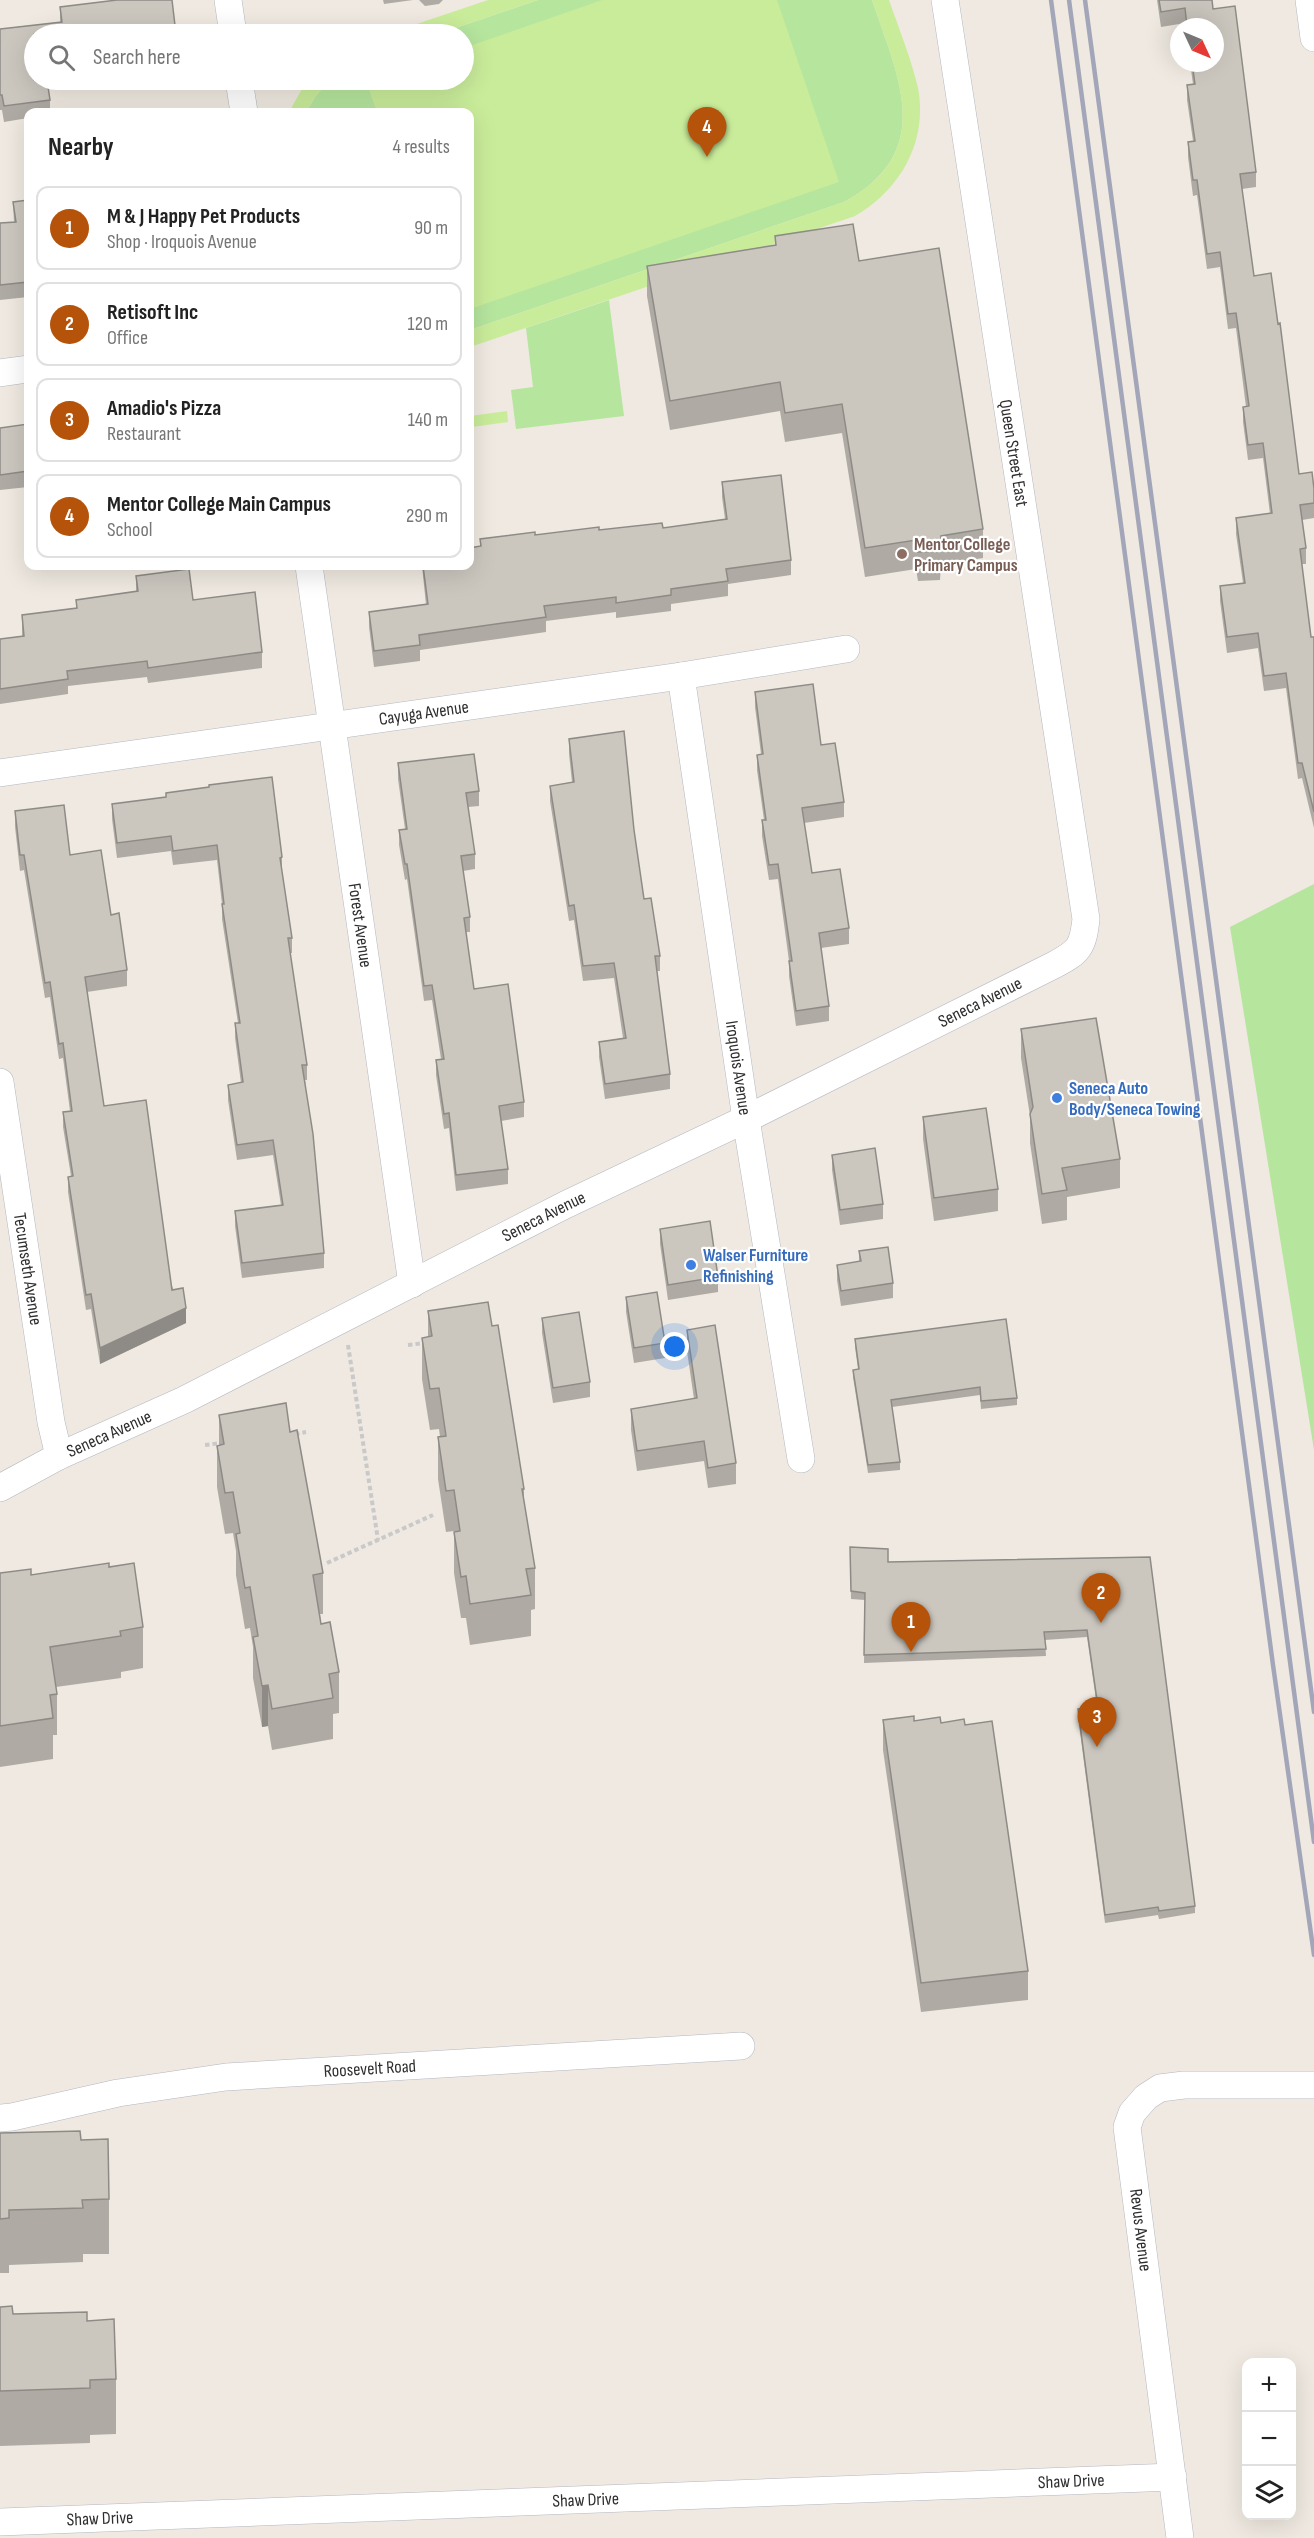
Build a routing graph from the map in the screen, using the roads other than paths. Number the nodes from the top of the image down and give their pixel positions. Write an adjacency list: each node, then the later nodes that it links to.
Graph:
1 (228, 0): 4 (street)
2 (945, 0): 15 (street, Queen Street East)
3 (1309, 0): 5 (street)
4 (232, 24)
5 (1314, 38)
6 (241, 90): 7 (street)
7 (244, 108)
8 (24, 370): 9 (street)
9 (0, 373)
10 (310, 570): 13 (street, Forest Avenue)
11 (846, 649): 12 (street, Cayuga Avenue)
12 (681, 676): 13 (street, Cayuga Avenue); 17 (street, Iroquois Avenue)
13 (332, 727): 14 (street, Cayuga Avenue); 18 (street, Forest Avenue)
14 (0, 773)
15 (1084, 942): 17 (street, Seneca Avenue)
16 (0, 1082): 19 (street, Tecumseth Avenue)
17 (746, 1119): 18 (street, Seneca Avenue); 20 (street, Iroquois Avenue)
18 (412, 1284): 19 (street, Seneca Avenue)
19 (59, 1456): 21 (street, Seneca Avenue)
20 (801, 1460)
21 (0, 1488)
22 (741, 2046): 24 (street, Roosevelt Road)
23 (1314, 2085): 25 (street, Revus Avenue)
24 (0, 2118)
25 (1173, 2477): 26 (street, Shaw Drive); 27 (street, Revus Avenue)
26 (0, 2522)
27 (1180, 2538)

